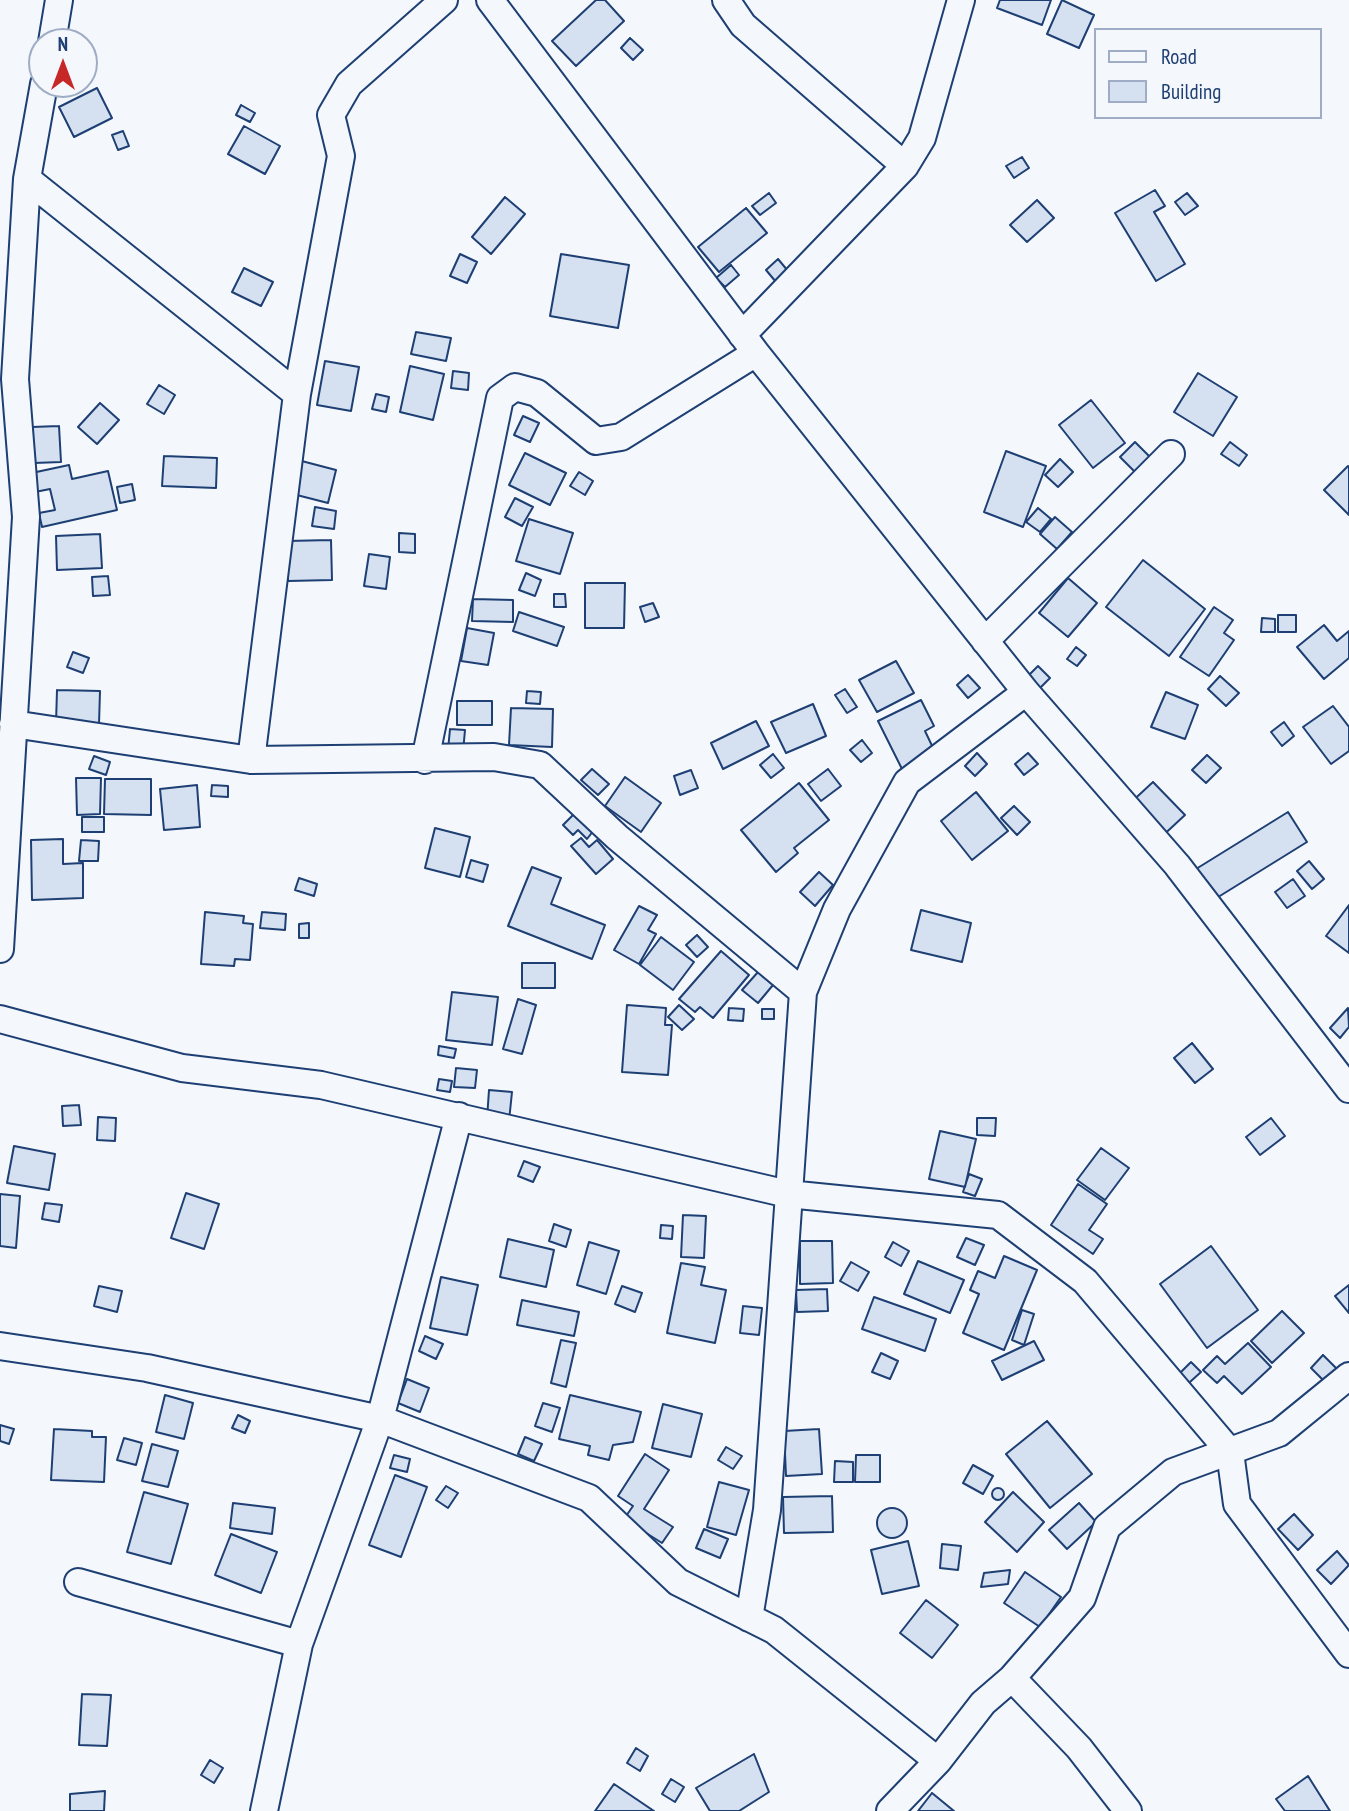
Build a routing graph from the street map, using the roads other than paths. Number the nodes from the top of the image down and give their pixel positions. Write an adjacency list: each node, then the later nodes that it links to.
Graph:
1 (60, 0): 6 (street)
2 (444, 0): 11 (street)
3 (489, 0): 10 (street)
4 (726, 0): 8 (street)
5 (961, 0): 8 (street)
6 (55, 28)
7 (42, 98): 9 (street)
8 (905, 166): 10 (street)
9 (27, 180): 11 (street); 15 (street)
10 (749, 344): 13 (street); 17 (street)
11 (297, 394): 16 (street)
12 (1171, 454): 13 (street)
13 (985, 641): 14 (street)
14 (1026, 692): 19 (street); 21 (street)
15 (13, 724): 16 (street); 18 (street)
16 (251, 760): 17 (street)
17 (425, 760): 19 (street)
18 (0, 949)
19 (803, 992): 23 (street)
20 (0, 1019): 22 (street)
21 (1349, 1089)
22 (459, 1116): 23 (street); 26 (street)
23 (788, 1194): 27 (street); 29 (street)
24 (0, 1346): 26 (street)
25 (1349, 1376): 27 (street)
26 (380, 1419): 29 (street); 30 (street)
27 (1230, 1451): 31 (street); 32 (street)
28 (78, 1582): 30 (street)
29 (749, 1618): 33 (street)
30 (299, 1644): 34 (street)
31 (1349, 1654)
32 (1012, 1678): 33 (street); 36 (street)
33 (938, 1761): 35 (street)
34 (264, 1811)
35 (890, 1811)
36 (1128, 1811)

